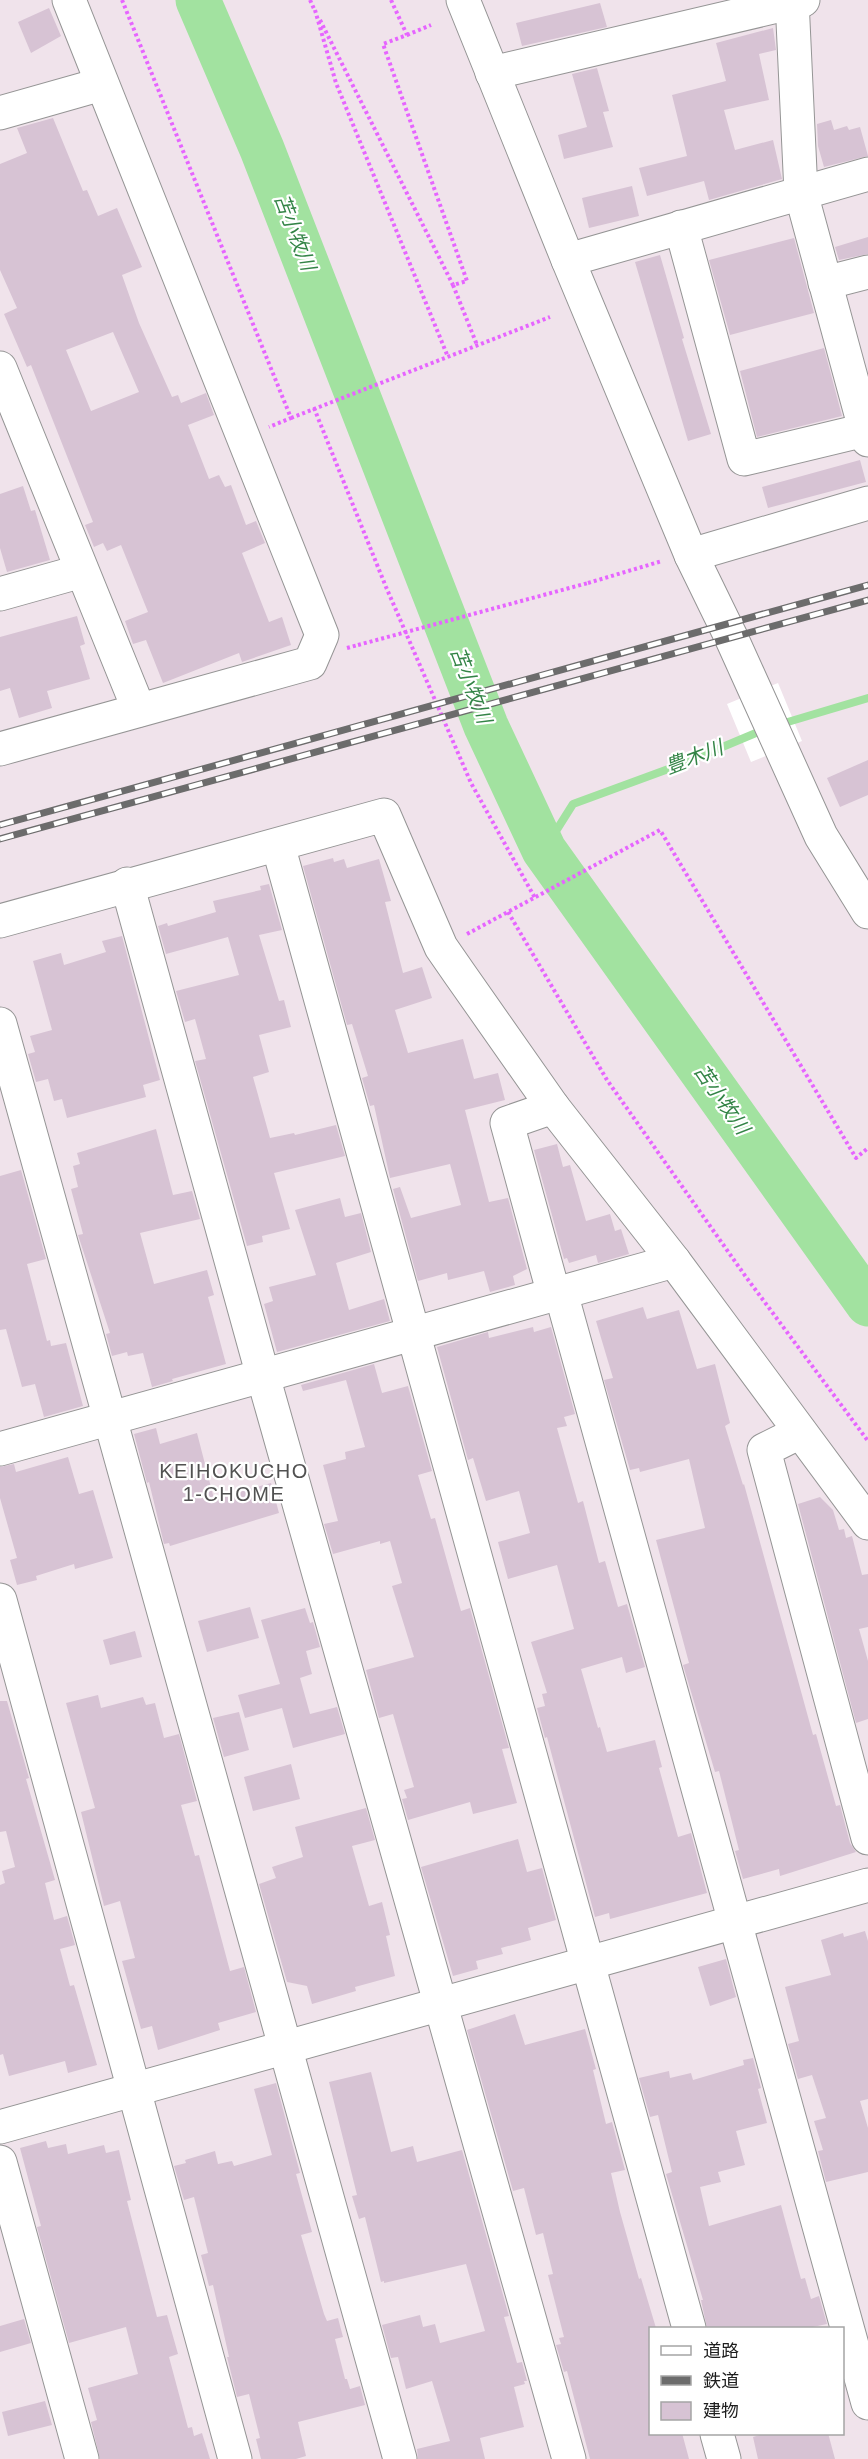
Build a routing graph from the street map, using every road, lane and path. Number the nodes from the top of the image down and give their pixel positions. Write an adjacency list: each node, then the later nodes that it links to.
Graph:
1 (69, 0): 11 (street)
2 (122, 0): 27 (path)
3 (310, 0): 7 (path)
4 (391, 0): 9 (path)
5 (463, 0): 10 (street)
6 (796, 1): 10 (street); 14 (street)
7 (315, 10): 19 (path); 23 (path)
8 (431, 25): 9 (path)
9 (406, 35): 19 (path)
10 (492, 72): 16 (street)
11 (102, 84): 12 (street); 35 (street)
12 (0, 112)
13 (868, 174): 14 (street)
14 (801, 193): 15 (street); 18 (street)
15 (681, 227): 16 (street); 26 (street)
16 (568, 260): 31 (street)
17 (868, 272): 18 (street)
18 (825, 283): 21 (street)
19 (453, 285): 22 (path)
20 (550, 318): 22 (path)
21 (854, 334): 26 (street)
22 (477, 345): 23 (path)
23 (448, 357): 25 (path)
24 (0, 368): 29 (street)
25 (314, 408): 27 (path); 39 (path)
26 (865, 417)
27 (291, 418): 28 (path)
28 (263, 429)
29 (13, 435): 32 (street)
30 (868, 503): 31 (street)
31 (677, 558): 34 (path, bridge); 41 (street)
32 (82, 571): 33 (street); 35 (street)
33 (0, 594)
34 (342, 637)
35 (139, 710): 36 (street)
36 (0, 749)
37 (278, 845): 38 (street); 45 (street); 49 (street)
38 (127, 884): 42 (street); 50 (street)
39 (535, 898): 40 (path); 46 (path)
40 (508, 912): 43 (path); 53 (path)
41 (868, 912)
42 (0, 921)
43 (490, 922)
44 (0, 1024): 51 (street)
45 (553, 1107): 47 (street); 48 (street)
46 (868, 1148)
47 (674, 1261): 48 (street); 52 (street)
48 (557, 1294): 49 (street); 60 (street)
49 (412, 1334): 50 (street); 61 (street)
50 (263, 1376): 51 (street); 62 (street)
51 (109, 1419): 54 (street); 63 (street)
52 (800, 1432): 55 (street); 57 (street)
53 (868, 1441)
54 (0, 1449)
55 (868, 1524)
56 (0, 1600): 64 (street)
57 (863, 1797): 58 (street)
58 (868, 1838)
59 (868, 1885): 60 (street)
60 (735, 1923): 61 (street); 68 (street)
61 (588, 1962): 62 (street); 67 (street)
62 (441, 2004): 63 (street); 73 (street)
63 (285, 2049): 64 (street); 72 (street)
64 (135, 2091): 65 (street); 71 (street)
65 (0, 2127)
66 (0, 2162): 70 (street)
67 (688, 2327)
68 (868, 2403)
69 (718, 2435): 74 (street)
70 (81, 2459)
71 (235, 2459)
72 (400, 2459)
73 (569, 2459)
74 (724, 2459)

